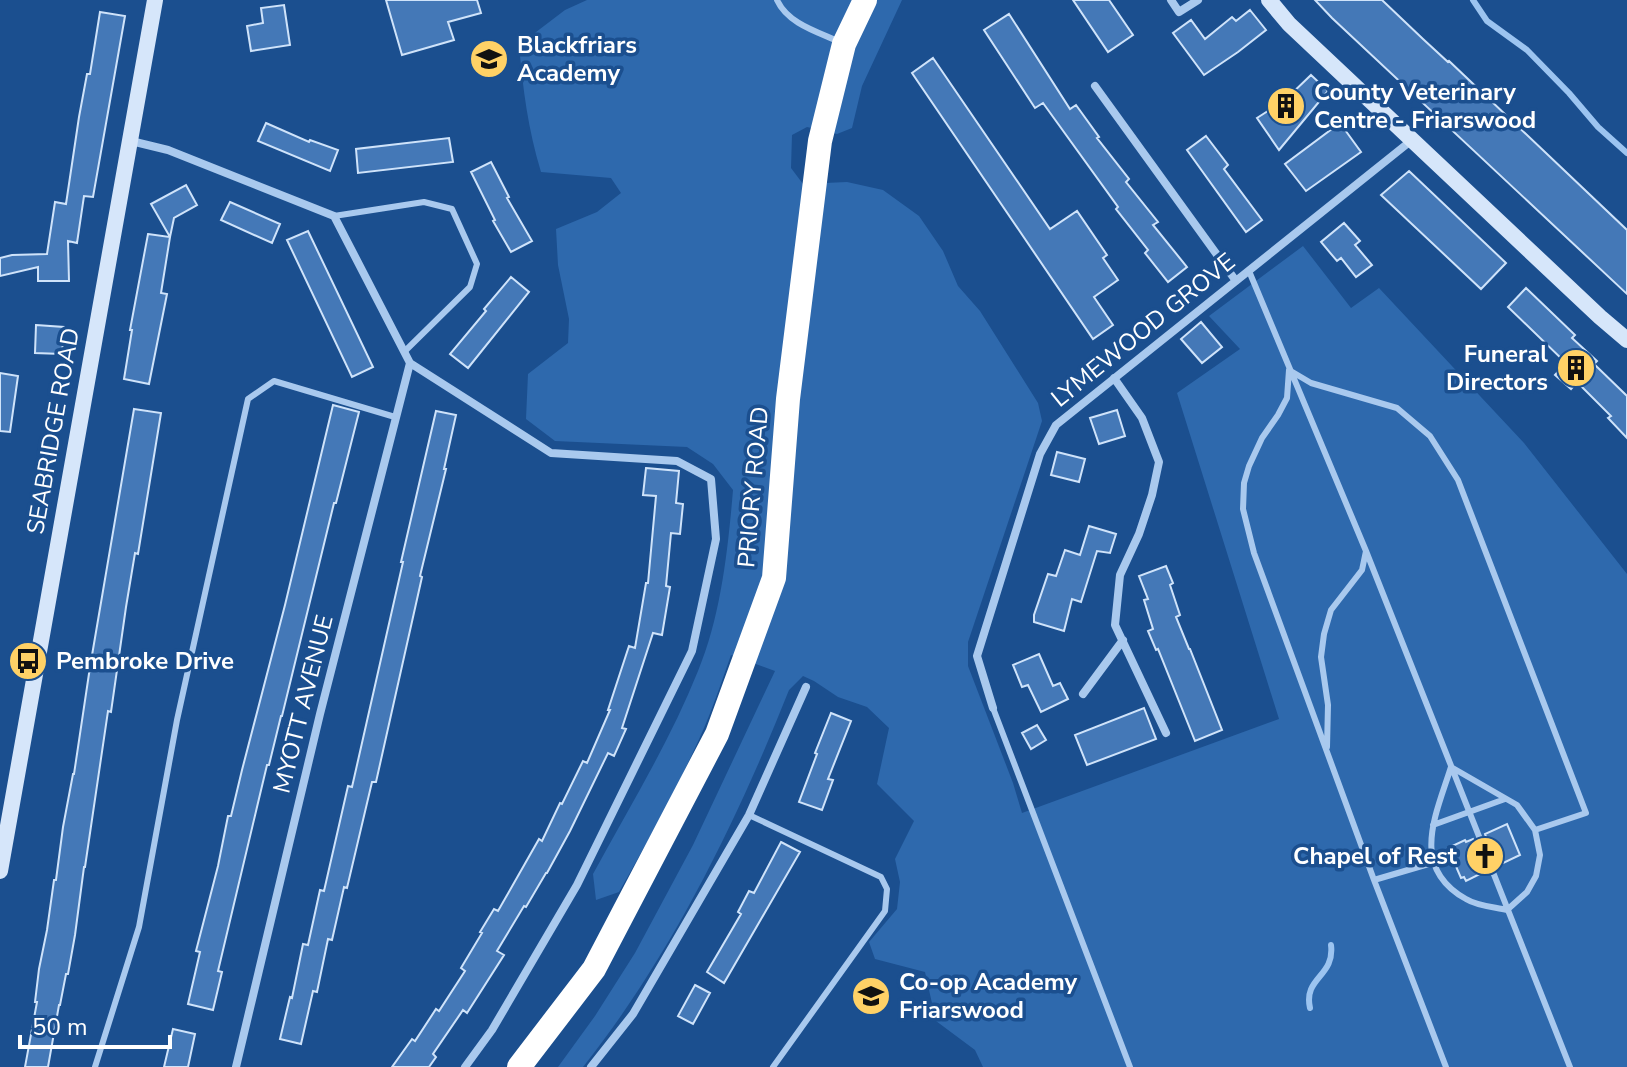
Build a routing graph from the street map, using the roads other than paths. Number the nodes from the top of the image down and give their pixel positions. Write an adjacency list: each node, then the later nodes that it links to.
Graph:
1 (155, 0): 10 (main road, SEABRIDGE ROAD)
2 (777, 0): 7 (lane)
3 (865, 0): 7 (highway, PRIORY ROAD)
4 (1171, 0): 5 (street)
5 (1198, 0)
6 (1269, 0): 9 (main road)
7 (844, 44): 42 (highway, PRIORY ROAD)
8 (1095, 86): 13 (street)
9 (1413, 140): 12 (street, LYMEWOOD GROVE); 14 (main road)
10 (131, 141): 11 (street); 36 (main road, SEABRIDGE ROAD)
11 (334, 216): 15 (street); 15 (lane)
12 (1249, 271): 13 (street, LYMEWOOD GROVE); 17 (lane)
13 (1236, 281): 18 (street, LYMEWOOD GROVE)
14 (1627, 340)
15 (404, 352): 16 (street)
16 (410, 363): 19 (street, MYOTT AVENUE); 41 (street, PRIORY ROAD)
17 (1289, 370): 20 (lane); 26 (lane); 32 (lane)
18 (1114, 378): 21 (street); 24 (street, LYMEWOOD GROVE)
19 (395, 417): 39 (lane); 40 (street, MYOTT AVENUE)
20 (1366, 551): 26 (lane); 27 (lane)
21 (1123, 640): 23 (street); 25 (street)
22 (806, 687): 30 (street)
23 (1083, 694)
24 (993, 708): 45 (lane)
25 (1166, 733)
26 (1327, 751): 37 (lane)
27 (1451, 767): 28 (lane); 29 (lane); 31 (lane)
28 (1506, 799): 29 (lane); 32 (lane)
29 (1469, 812): 31 (lane); 33 (lane)
30 (749, 815): 43 (street); 44 (lane)
31 (1433, 825): 35 (lane)
32 (1535, 830): 38 (lane)
33 (1484, 849)
34 (1489, 862): 38 (lane)
35 (1432, 863): 37 (lane); 38 (lane)
36 (0, 871)
37 (1374, 880): 46 (lane)
38 (1507, 910): 47 (lane)
39 (95, 1067)
40 (236, 1067)
41 (465, 1067)
42 (519, 1067)
43 (591, 1067)
44 (773, 1067)
45 (1130, 1067)
46 (1446, 1067)
47 (1570, 1067)

